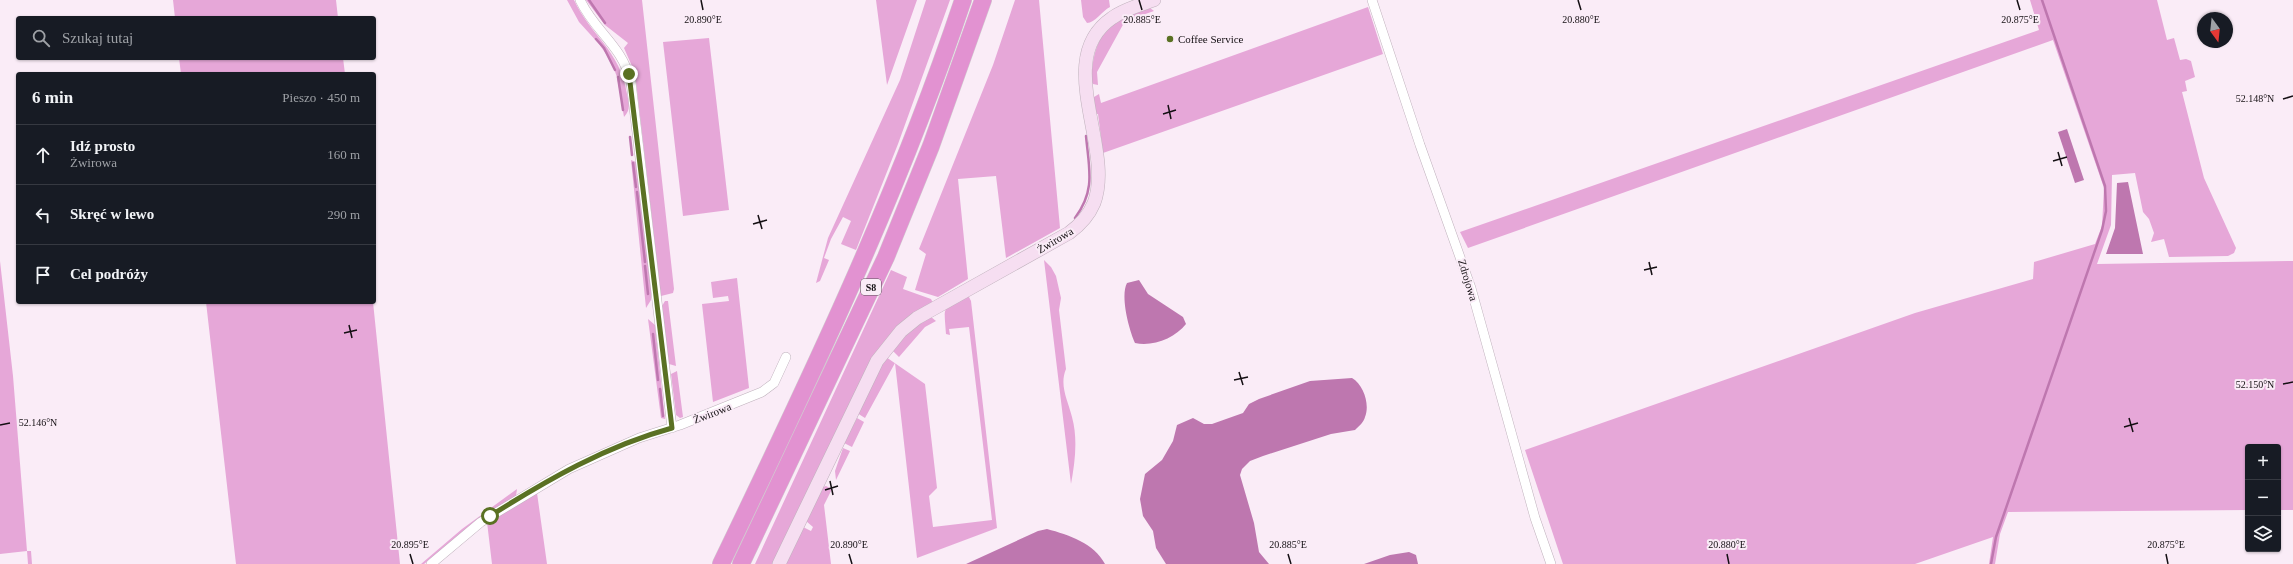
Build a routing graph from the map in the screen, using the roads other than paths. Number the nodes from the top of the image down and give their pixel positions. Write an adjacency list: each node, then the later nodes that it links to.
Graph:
1 (580, 0): 7 (street)
2 (964, 0): 9 (highway, S8)
3 (983, 0): 10 (highway, S8)
4 (1154, 0): 11 (street, Żwirowa)
5 (1372, 0): 12 (street, Zdrojowa)
6 (786, 357): 7 (street, Żwirowa)
7 (672, 428): 8 (street, Żwirowa)
8 (431, 564)
9 (721, 564)
10 (741, 564)
11 (779, 564)
12 (1551, 564)

